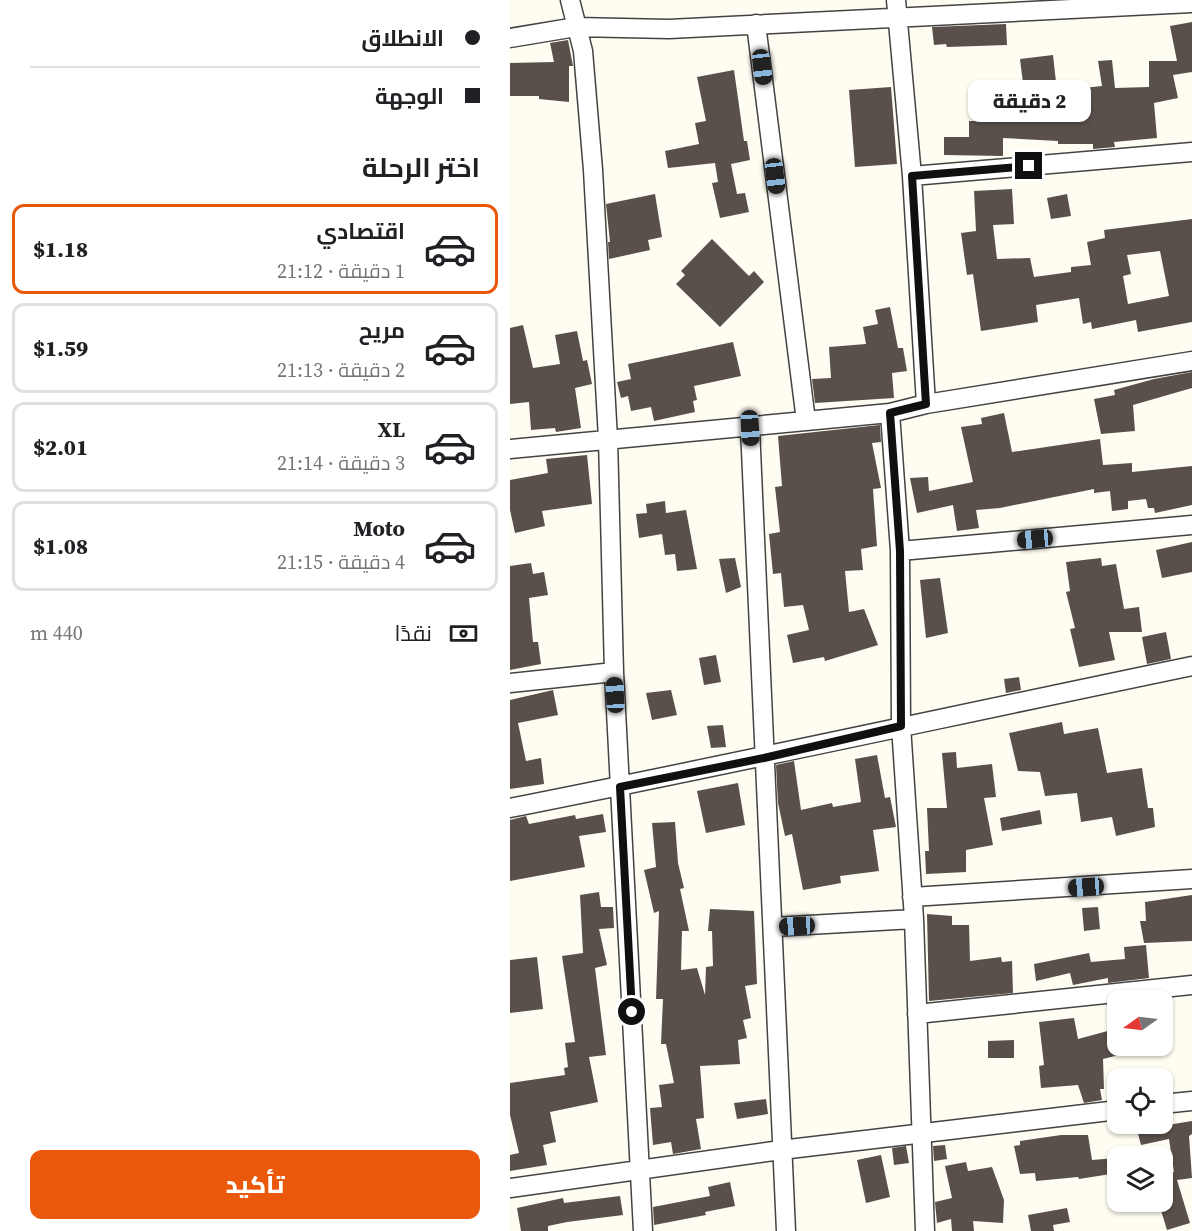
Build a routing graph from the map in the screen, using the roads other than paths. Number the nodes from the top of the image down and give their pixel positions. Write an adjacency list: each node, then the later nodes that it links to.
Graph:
1 (570, 0): 5 (street)
2 (1192, 3): 3 (street)
3 (896, 8): 4 (street); 8 (street)
4 (756, 24): 5 (street); 12 (street)
5 (576, 27): 6 (street); 14 (street)
6 (510, 38)
7 (1192, 152): 8 (street)
8 (912, 176): 10 (street)
9 (1192, 361): 10 (street)
10 (926, 404): 11 (street)
11 (890, 413): 12 (street); 17 (street)
12 (806, 421): 13 (street)
13 (750, 428): 14 (street); 22 (street)
14 (608, 439): 15 (street); 19 (street)
15 (510, 449)
16 (1192, 525): 17 (street)
17 (900, 551): 21 (street)
18 (1192, 666): 21 (street)
19 (614, 672): 20 (street); 23 (street)
20 (510, 683)
21 (901, 726): 22 (street); 26 (street)
22 (764, 758): 23 (street); 28 (street)
23 (620, 787): 24 (street); 36 (street)
24 (510, 808)
25 (1192, 879): 26 (street)
26 (912, 897): 27 (street)
27 (914, 919): 28 (street); 30 (street)
28 (773, 927): 35 (street)
29 (1192, 985): 30 (street)
30 (917, 1014): 34 (street)
31 (1192, 1101): 32 (street)
32 (1173, 1103)
33 (1107, 1111): 34 (street)
34 (923, 1134): 35 (street); 40 (street)
35 (781, 1150): 36 (street); 39 (street)
36 (640, 1170): 37 (street); 38 (street)
37 (510, 1188)
38 (643, 1231)
39 (786, 1231)
40 (925, 1231)

